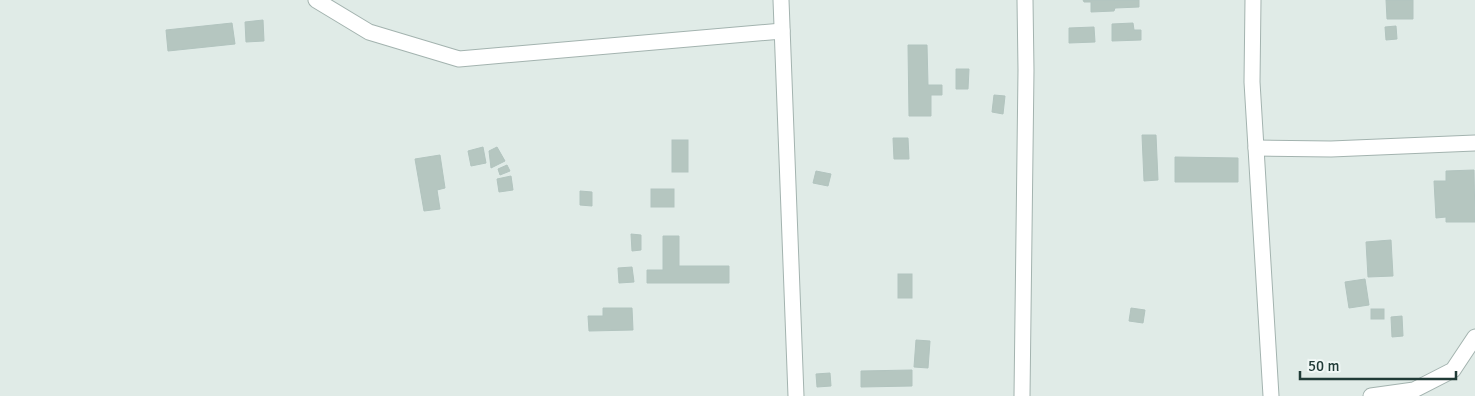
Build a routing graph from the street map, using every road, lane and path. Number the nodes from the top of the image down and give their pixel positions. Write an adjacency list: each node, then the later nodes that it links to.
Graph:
1 (316, 0): 5 (street)
2 (781, 0): 5 (street)
3 (1025, 0): 10 (street)
4 (1253, 0): 7 (street)
5 (782, 31): 9 (street)
6 (1475, 143): 7 (street)
7 (1256, 148): 11 (street)
8 (1475, 337): 12 (street)
9 (796, 396)
10 (1022, 396)
11 (1271, 396)
12 (1371, 396)

